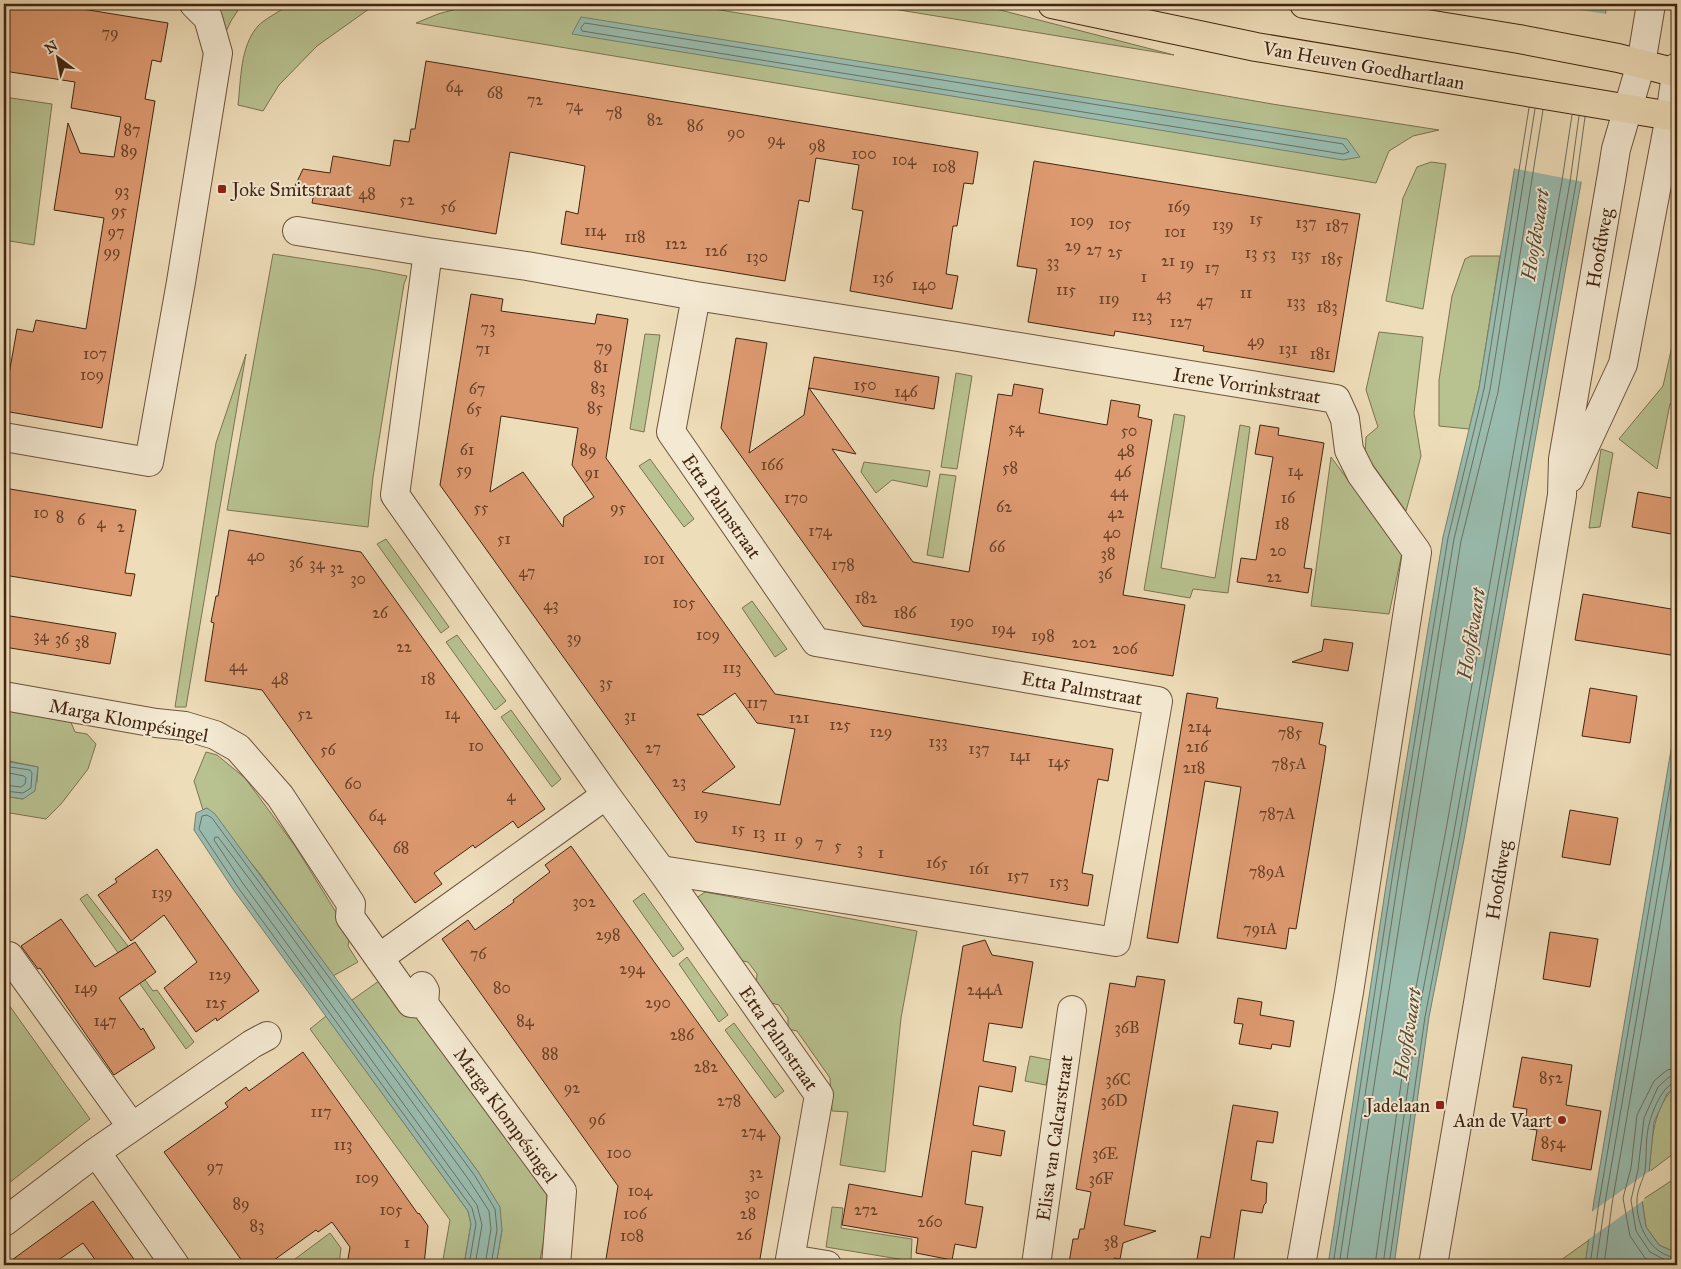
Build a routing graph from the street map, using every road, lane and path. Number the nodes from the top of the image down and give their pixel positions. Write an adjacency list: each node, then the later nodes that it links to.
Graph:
1 (194, 4): 12 (street)
2 (1052, 4): 7 (main road, Van Heuven Goedhartlaan)
3 (1304, 4): 5 (main road)
4 (1651, 4): 5 (street, Hoofdweg)
5 (1630, 61): 6 (main road); 7 (street, Hoofdweg)
6 (1677, 71): 8 (street, Hoofdweg)
7 (1619, 108): 8 (main road, Van Heuven Goedhartlaan); 13 (street, Hoofdweg)
8 (1674, 117): 13 (street, Hoofdweg)
9 (297, 231): 10 (street)
10 (428, 252): 11 (street); 15 (street, Etta Palmstraat)
11 (696, 296): 16 (street, Etta Palmstraat); 29 (street, Irene Vorrinkstraat)
12 (4, 437)
13 (1562, 495): 30 (street, Hoofdweg)
14 (4, 696): 17 (street, Marga Klompésingel)
15 (606, 796): 16 (street, Etta Palmstraat); 17 (street)
16 (661, 870): 24 (street, Etta Palmstraat)
17 (387, 952): 26 (street, Marga Klompésingel)
18 (10, 956): 21 (street)
19 (1072, 1010): 28 (street, Elisa van Calcarstraat)
20 (267, 1036): 21 (street)
21 (132, 1127): 22 (street)
22 (96, 1152): 23 (street); 25 (street)
23 (4, 1222)
24 (790, 1262): 27 (street)
25 (175, 1265)
26 (556, 1265)
27 (827, 1265)
28 (1036, 1265)
29 (1301, 1265)
30 (1433, 1265)

